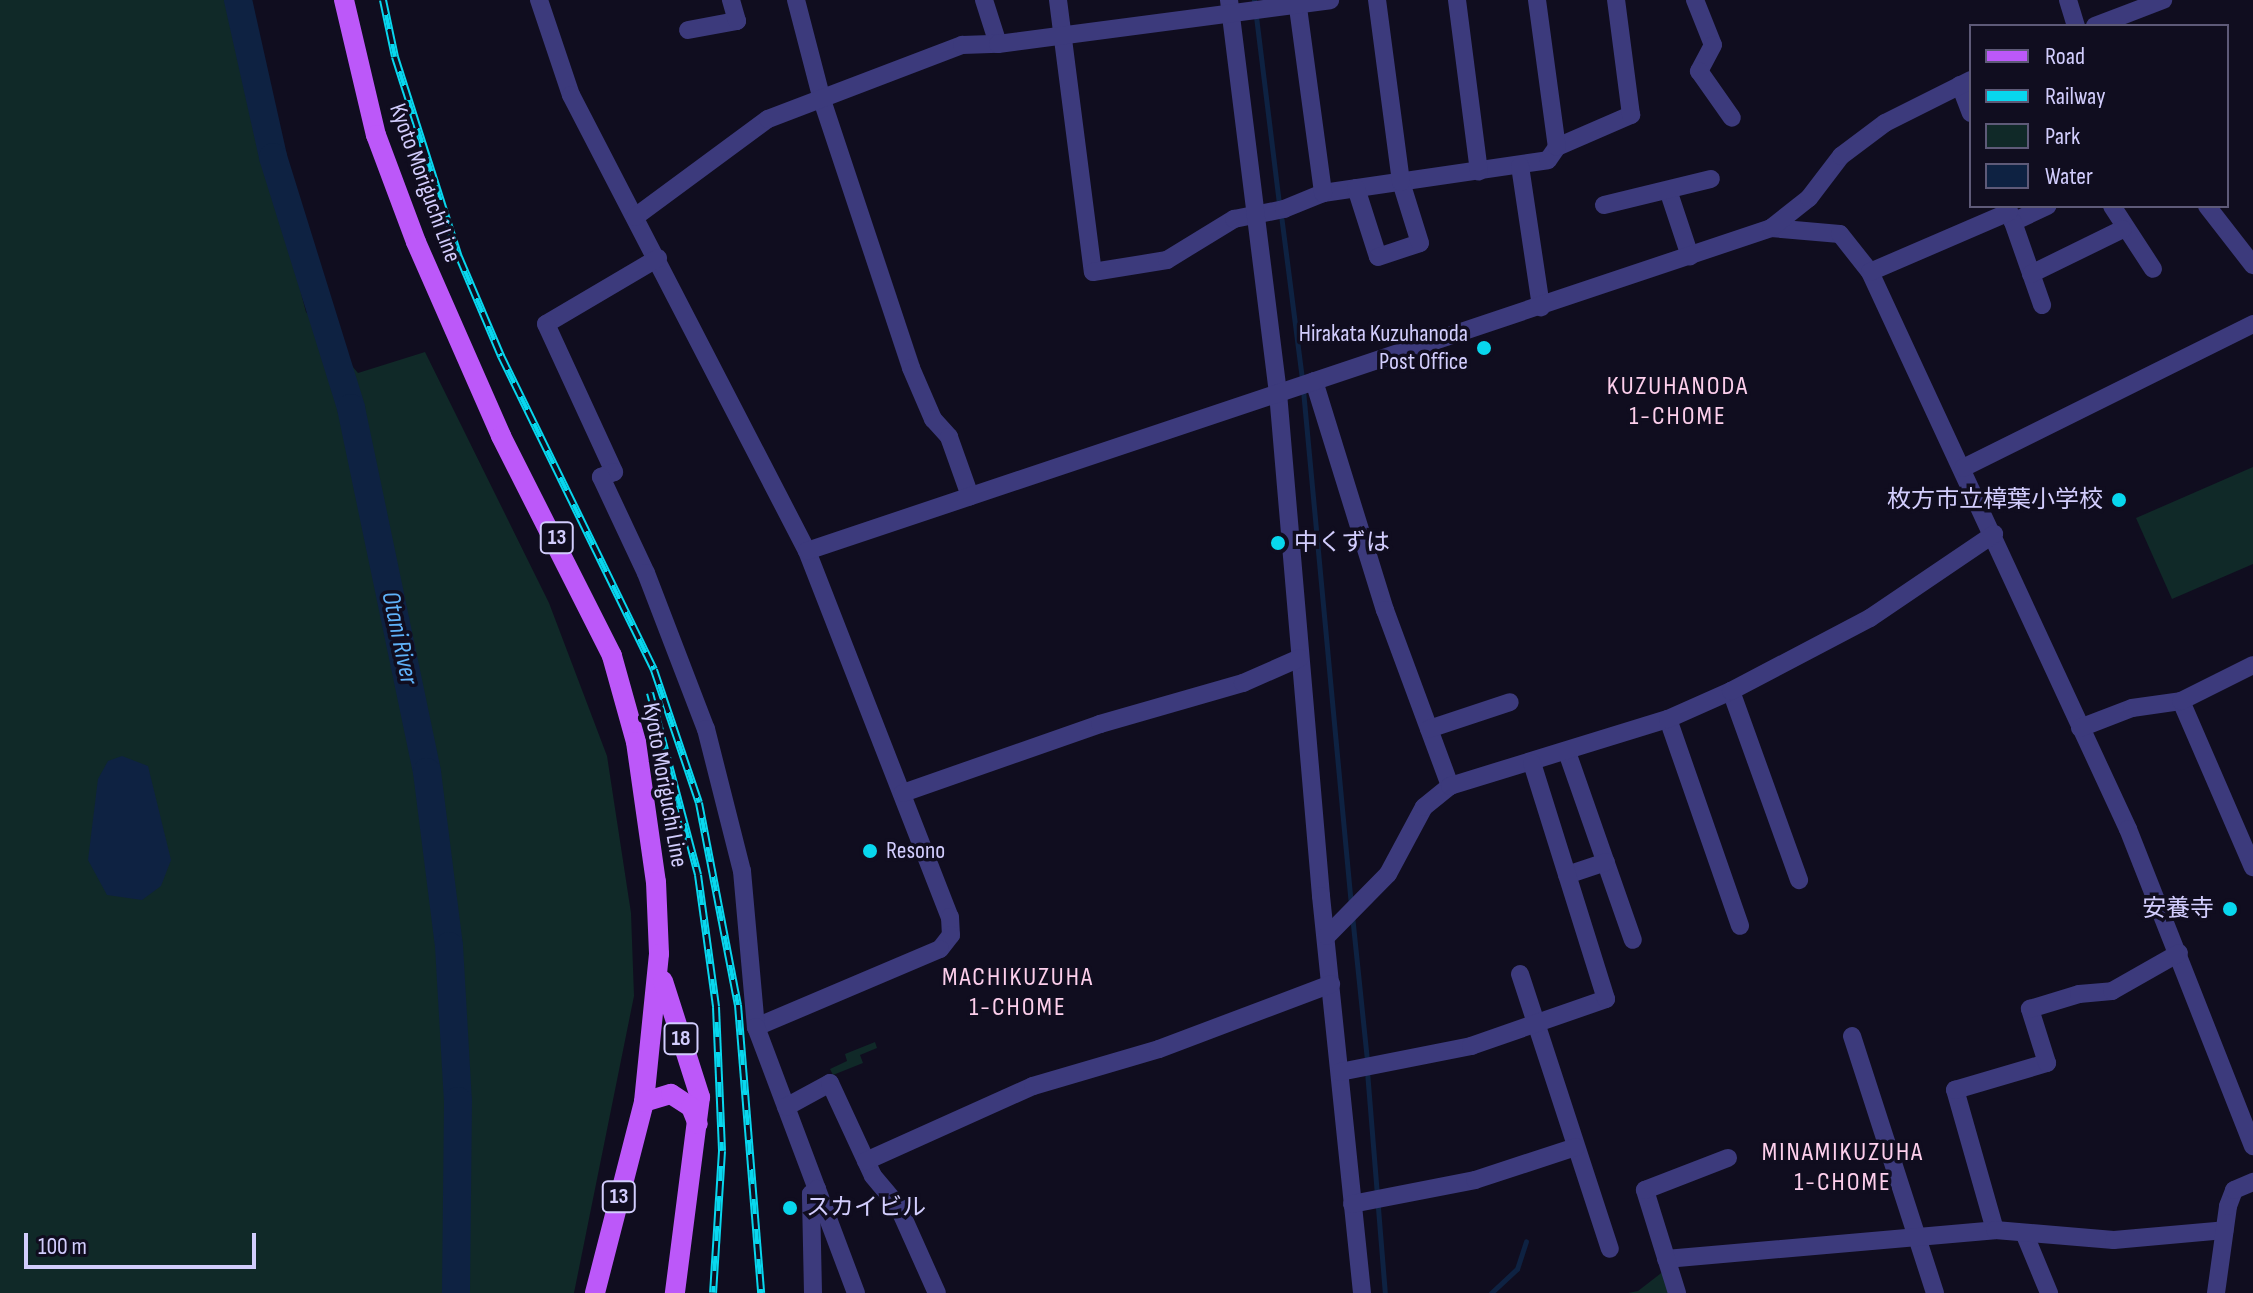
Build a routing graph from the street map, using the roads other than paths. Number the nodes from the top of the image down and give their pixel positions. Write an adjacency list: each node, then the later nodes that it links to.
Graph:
1 (344, 0): 77 (main road, Kyoto Moriguchi Line / 13)
2 (539, 0): 39 (street)
3 (731, 0): 17 (street)
4 (796, 0): 23 (street)
5 (984, 0): 21 (street)
6 (1058, 0): 20 (street)
7 (1330, 0): 15 (street)
8 (1377, 0): 29 (street)
9 (1457, 0): 27 (street)
10 (1537, 0): 25 (street)
11 (1616, 0): 25 (street)
12 (1695, 0): 24 (street)
13 (2068, 0): 18 (street)
14 (2163, 0): 19 (street)
15 (1297, 2): 16 (street); 32 (street)
16 (1230, 7): 20 (street); 38 (street)
17 (697, 24)
18 (2075, 24)
19 (2100, 24)
20 (1062, 36): 21 (street); 38 (street)
21 (998, 44): 23 (street)
22 (1966, 83): 40 (street)
23 (822, 100): 39 (street); 54 (street)
24 (1732, 118)
25 (1557, 147): 26 (street)
26 (1520, 166): 27 (street); 49 (street)
27 (1479, 172): 29 (street)
28 (1711, 179): 31 (street)
29 (1401, 182): 30 (street); 30 (street)
30 (1356, 188): 32 (street)
31 (1668, 190): 33 (street); 42 (street)
32 (1323, 193): 38 (street)
33 (1604, 205)
34 (2036, 208): 37 (street)
35 (2113, 208): 41 (street)
36 (2209, 208): 44 (street)
37 (2010, 213): 46 (street); 47 (street)
38 (1256, 214): 52 (street)
39 (635, 217): 43 (street)
40 (1771, 228): 42 (street); 46 (street)
41 (2123, 229): 45 (street); 47 (street)
42 (1690, 256): 49 (street)
43 (658, 258): 56 (street); 81 (street)
44 (2253, 265)
45 (2153, 269)
46 (1870, 272): 53 (street)
47 (2031, 274): 48 (street)
48 (2042, 305)
49 (1541, 307): 51 (street)
50 (2253, 324): 53 (street)
51 (1314, 381): 52 (street); 64 (street)
52 (1278, 393): 54 (street); 57 (street)
53 (1963, 468): 55 (street)
54 (970, 496): 56 (street)
55 (1994, 534): 59 (street); 63 (street)
56 (807, 551): 68 (street)
57 (1300, 658): 68 (street); 74 (street)
58 (2253, 665): 60 (street)
59 (1731, 691): 62 (street); 72 (street)
60 (2181, 701): 63 (street); 70 (street)
61 (1510, 702): 64 (street)
62 (1668, 719): 65 (street); 73 (street)
63 (2080, 728): 76 (street)
64 (1429, 729): 67 (street)
65 (1567, 752): 66 (street); 69 (street)
66 (1532, 763): 67 (street); 71 (street)
67 (1450, 786): 74 (street)
68 (903, 793): 81 (street)
69 (1606, 862): 71 (street); 75 (street)
70 (2253, 867)
71 (1567, 875): 80 (street)
72 (1799, 880)
73 (1740, 926)
74 (1327, 936): 79 (street)
75 (1633, 940)
76 (2179, 953): 87 (street); 94 (street)
77 (659, 954): 84 (main road, Kyoto Moriguchi Line / 13); 86 (main road, 18)
78 (1520, 974): 80 (street)
79 (1331, 984): 83 (street); 90 (street)
80 (1536, 1023): 83 (street); 88 (street)
81 (756, 1027): 85 (street)
82 (1852, 1036): 97 (street)
83 (1340, 1072): 93 (street)
84 (644, 1102): 86 (main road); 100 (main road, Kyoto Moriguchi Line / 13)
85 (786, 1107): 90 (street); 92 (street)
86 (698, 1124): 101 (main road, 18)
87 (2253, 1146)
88 (1576, 1147): 93 (street); 98 (street)
89 (1728, 1158): 99 (street)
90 (866, 1161): 104 (street)
91 (2253, 1182): 95 (street)
92 (817, 1189): 102 (street); 103 (street)
93 (1352, 1204): 105 (street)
94 (1995, 1230): 96 (street); 97 (street)
95 (2225, 1230): 96 (street); 109 (street)
96 (2025, 1235): 108 (street)
97 (1918, 1236): 99 (street); 107 (street)
98 (1610, 1249)
99 (1666, 1259): 106 (street)
100 (595, 1293)
101 (675, 1293)
102 (813, 1293)
103 (856, 1293)
104 (937, 1293)
105 (1362, 1293)
106 (1677, 1293)
107 (1935, 1293)
108 (2049, 1293)
109 (2216, 1293)

